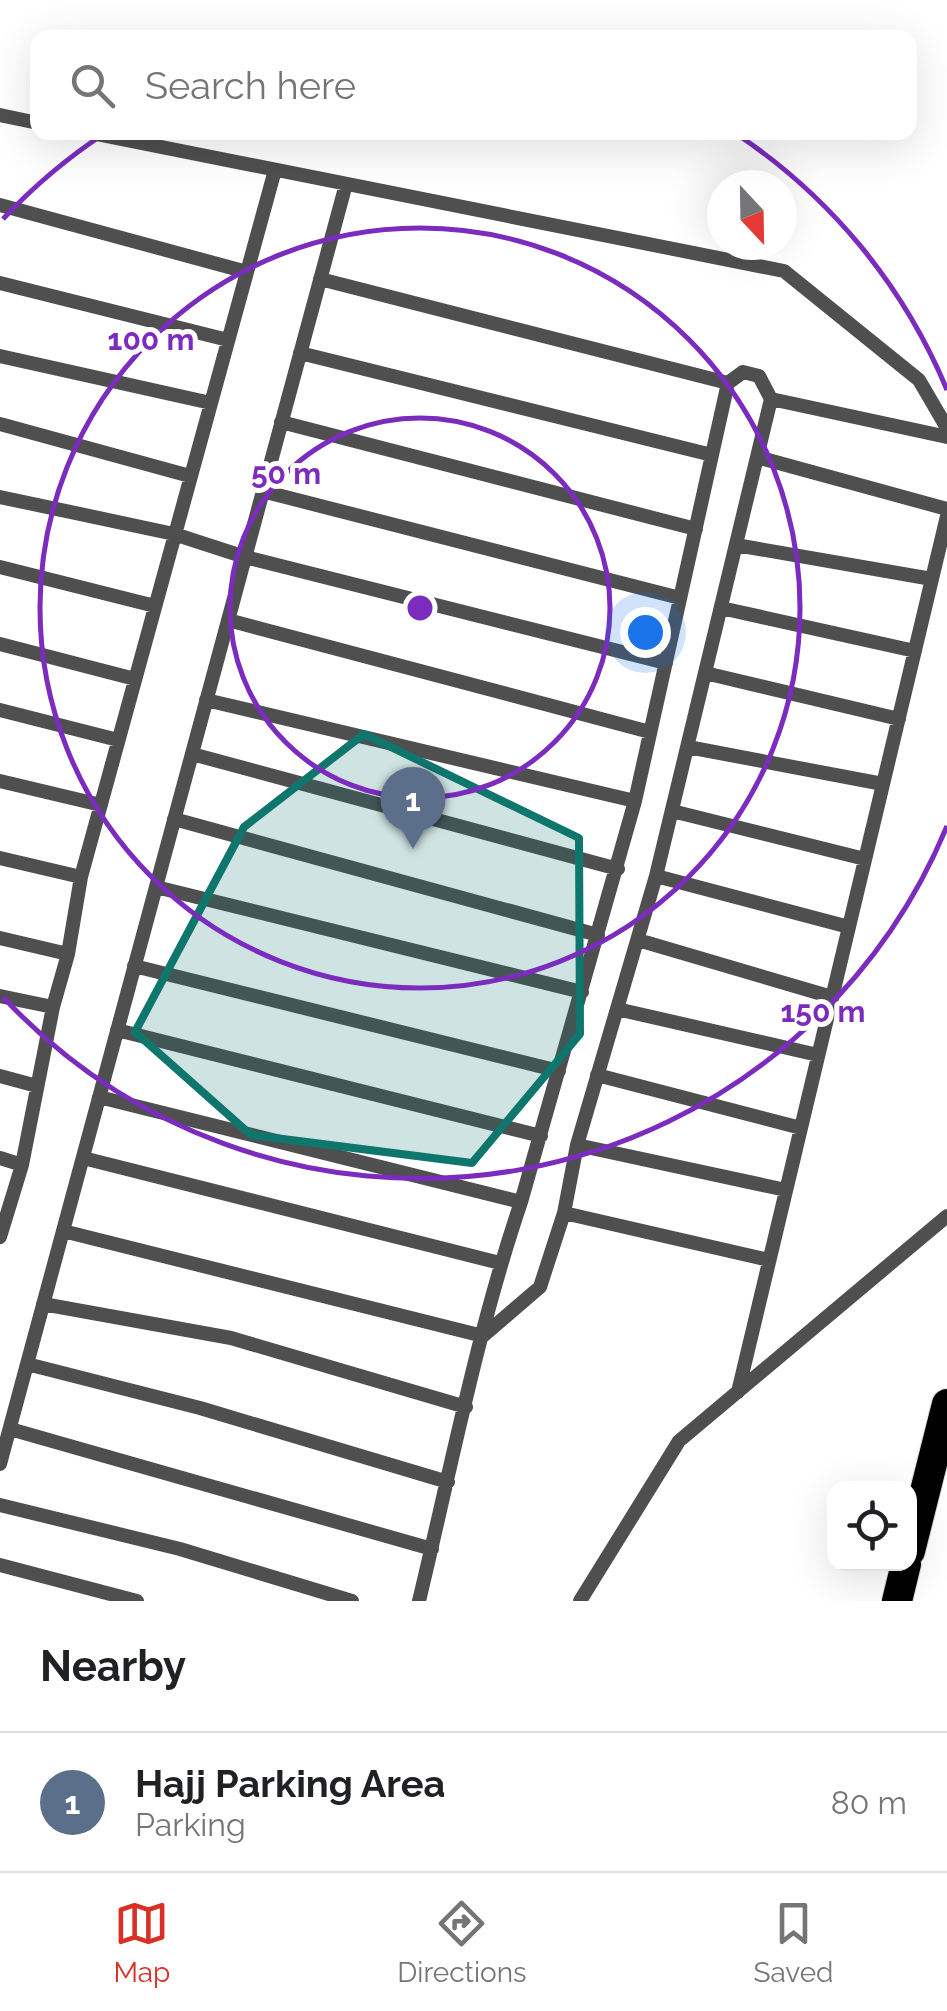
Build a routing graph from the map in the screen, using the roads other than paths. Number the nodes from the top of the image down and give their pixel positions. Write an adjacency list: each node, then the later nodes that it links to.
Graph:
1 (0, 116): 2 (lane)
2 (30, 122)
3 (126, 140): 4 (lane)
4 (275, 170): 5 (lane); 7 (lane)
5 (346, 184): 8 (lane); 18 (lane)
6 (0, 205): 7 (lane)
7 (246, 272): 10 (lane)
8 (320, 280): 11 (lane); 13 (lane)
9 (0, 282): 10 (lane)
10 (228, 340): 15 (lane)
11 (300, 353): 16 (lane); 20 (lane)
12 (0, 356): 15 (lane)
13 (728, 383): 14 (lane); 20 (lane)
14 (772, 399): 19 (lane); 21 (lane)
15 (210, 402): 22 (lane)
16 (281, 422): 23 (lane); 26 (lane)
17 (0, 424): 22 (lane)
18 (947, 428)
19 (947, 438)
20 (712, 455): 26 (lane)
21 (757, 457): 25 (lane); 28 (lane)
22 (190, 476): 27 (lane)
23 (262, 491): 29 (lane); 32 (lane)
24 (0, 497): 27 (lane)
25 (947, 512): 31 (lane)
26 (696, 529): 32 (lane)
27 (174, 534): 29 (lane); 33 (lane)
28 (736, 545): 31 (lane); 34 (lane)
29 (245, 557): 35 (lane); 38 (lane)
30 (0, 567): 33 (lane)
31 (932, 579): 37 (lane)
32 (680, 598): 38 (lane)
33 (154, 606): 40 (lane)
34 (721, 608): 37 (lane); 39 (lane)
35 (228, 620): 41 (lane); 44 (lane)
36 (0, 644): 40 (lane)
37 (914, 651): 43 (lane)
38 (666, 662): 44 (lane)
39 (705, 674): 43 (lane); 46 (lane)
40 (134, 679): 45 (lane)
41 (206, 700): 47 (lane); 50 (lane)
42 (0, 710): 45 (lane)
43 (898, 719): 49 (lane)
44 (650, 732): 50 (lane)
45 (118, 740): 51 (lane)
46 (688, 747): 49 (lane); 52 (lane)
47 (192, 754): 53 (lane); 56 (lane)
48 (0, 782): 51 (lane)
49 (883, 784): 55 (lane)
50 (635, 801): 56 (lane)
51 (100, 805): 58 (lane)
52 (672, 811): 55 (lane); 57 (lane)
53 (174, 820): 59 (lane); 61 (lane)
54 (0, 858): 58 (lane)
55 (865, 859): 60 (lane)
56 (618, 870): 61 (lane)
57 (656, 876): 60 (lane); 63 (lane)
58 (81, 877): 64 (lane)
59 (156, 887): 65 (lane); 66 (lane)
60 (848, 927): 68 (lane)
61 (598, 935): 66 (lane)
62 (0, 938): 64 (lane)
63 (638, 940): 68 (lane); 70 (lane)
64 (68, 954): 69 (lane)
65 (134, 966): 71 (lane); 73 (lane)
66 (582, 992): 73 (lane)
67 (0, 996): 69 (lane)
68 (832, 997): 72 (lane)
69 (53, 1007): 76 (lane)
70 (617, 1009): 72 (lane); 74 (lane)
71 (117, 1030): 77 (lane); 79 (lane)
72 (818, 1055): 78 (lane)
73 (560, 1071): 79 (lane)
74 (598, 1075): 78 (lane); 80 (lane)
75 (0, 1076): 76 (lane)
76 (37, 1086): 83 (lane)
77 (99, 1097): 82 (lane); 85 (lane)
78 (801, 1128): 84 (lane)
79 (540, 1136): 85 (lane)
80 (577, 1145): 84 (lane); 86 (lane)
81 (0, 1158): 83 (lane)
82 (82, 1158): 89 (lane); 91 (lane)
83 (22, 1165): 88 (lane)
84 (786, 1190): 90 (lane)
85 (522, 1202): 91 (lane)
86 (564, 1213): 90 (lane); 93 (lane)
87 (947, 1216): 95 (lane)
88 (2, 1226)
89 (63, 1231): 92 (lane); 93 (lane)
90 (769, 1260): 95 (lane)
91 (500, 1263): 93 (lane)
92 (43, 1304): 94 (lane); 97 (lane)
93 (483, 1336): 97 (lane)
94 (27, 1364): 98 (lane); 100 (lane)
95 (738, 1392): 109 (lane)
96 (947, 1404): 102 (highway)
97 (466, 1408): 100 (lane)
98 (10, 1429): 99 (lane); 103 (lane)
99 (0, 1464)
100 (448, 1482): 103 (lane)
101 (0, 1505): 107 (lane)
102 (917, 1524)
103 (432, 1549): 108 (lane)
104 (0, 1565): 106 (lane)
105 (904, 1571): 110 (highway)
106 (137, 1601)
107 (352, 1601)
108 (419, 1601)
109 (580, 1601)
110 (897, 1601)

